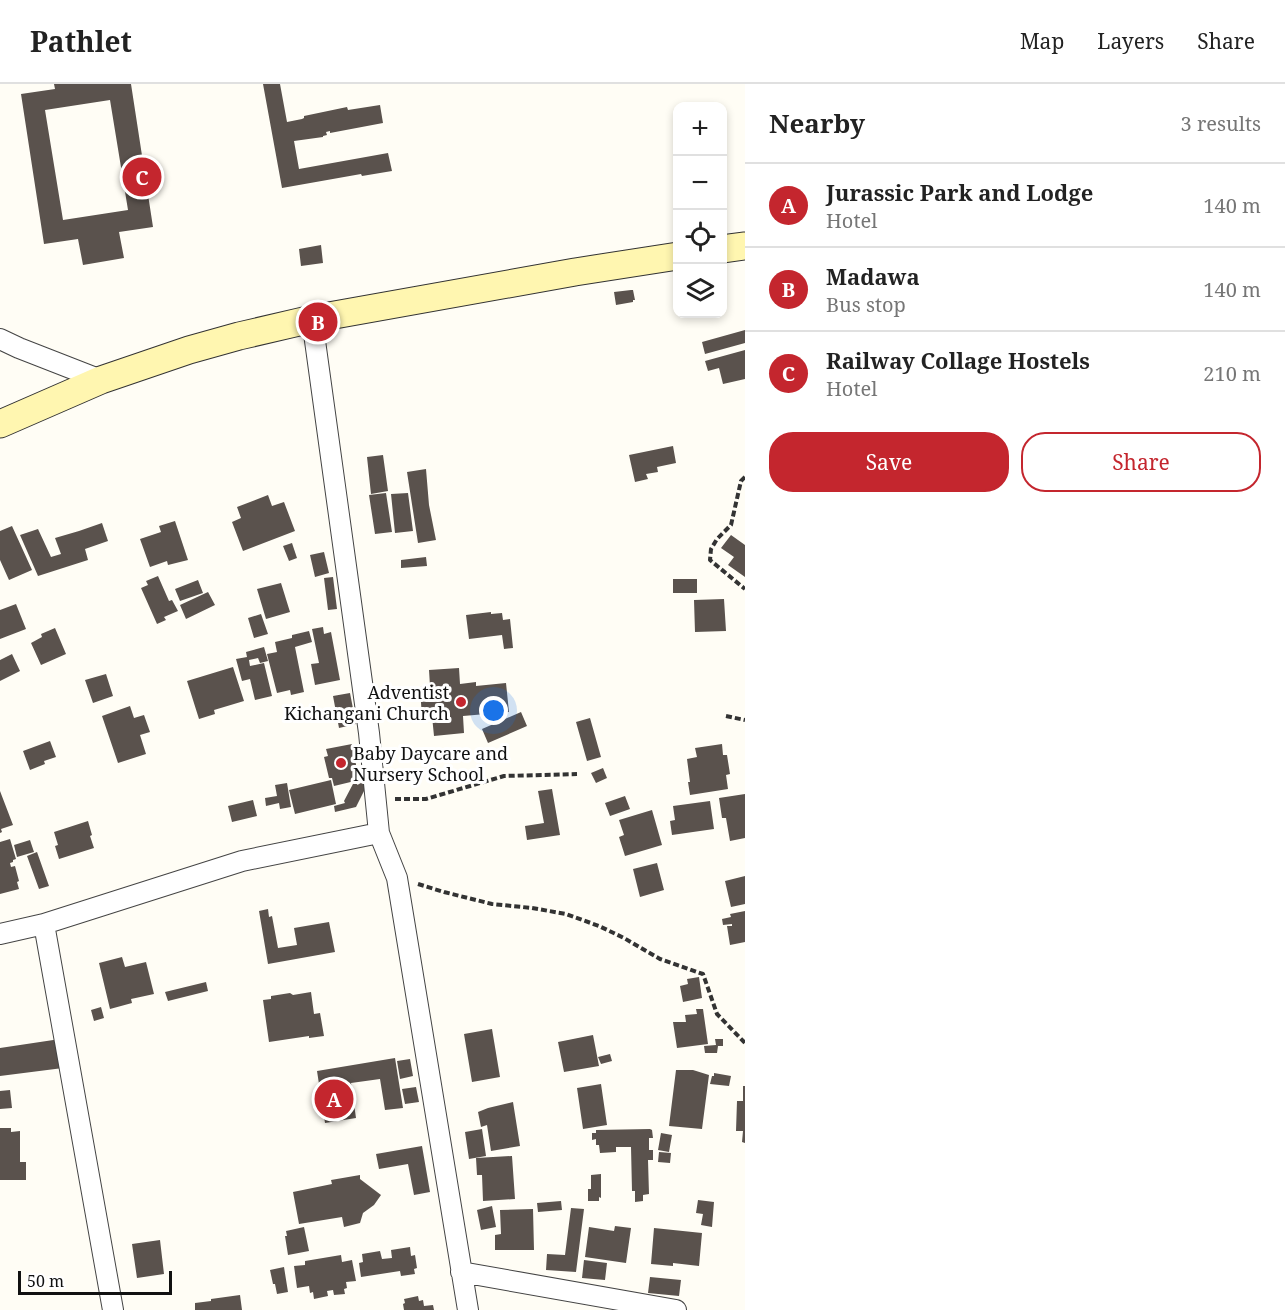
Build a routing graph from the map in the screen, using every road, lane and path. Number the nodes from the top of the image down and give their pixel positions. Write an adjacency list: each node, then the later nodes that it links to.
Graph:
1 (745, 246): 2 (street)
2 (727, 248)
3 (673, 257): 4 (street)
4 (312, 319): 6 (street); 13 (street)
5 (0, 339): 6 (street)
6 (101, 380): 7 (street)
7 (0, 424)
8 (745, 477): 9 (path)
9 (745, 589)
10 (726, 716): 11 (path)
11 (745, 720)
12 (577, 774): 13 (path)
13 (376, 799): 14 (street)
14 (379, 833): 15 (street); 16 (street)
15 (398, 878): 18 (path); 19 (street)
16 (44, 924): 17 (street); 20 (street)
17 (0, 933)
18 (745, 1043)
19 (461, 1272): 21 (street); 22 (street)
20 (113, 1310)
21 (468, 1310)
22 (676, 1310)

